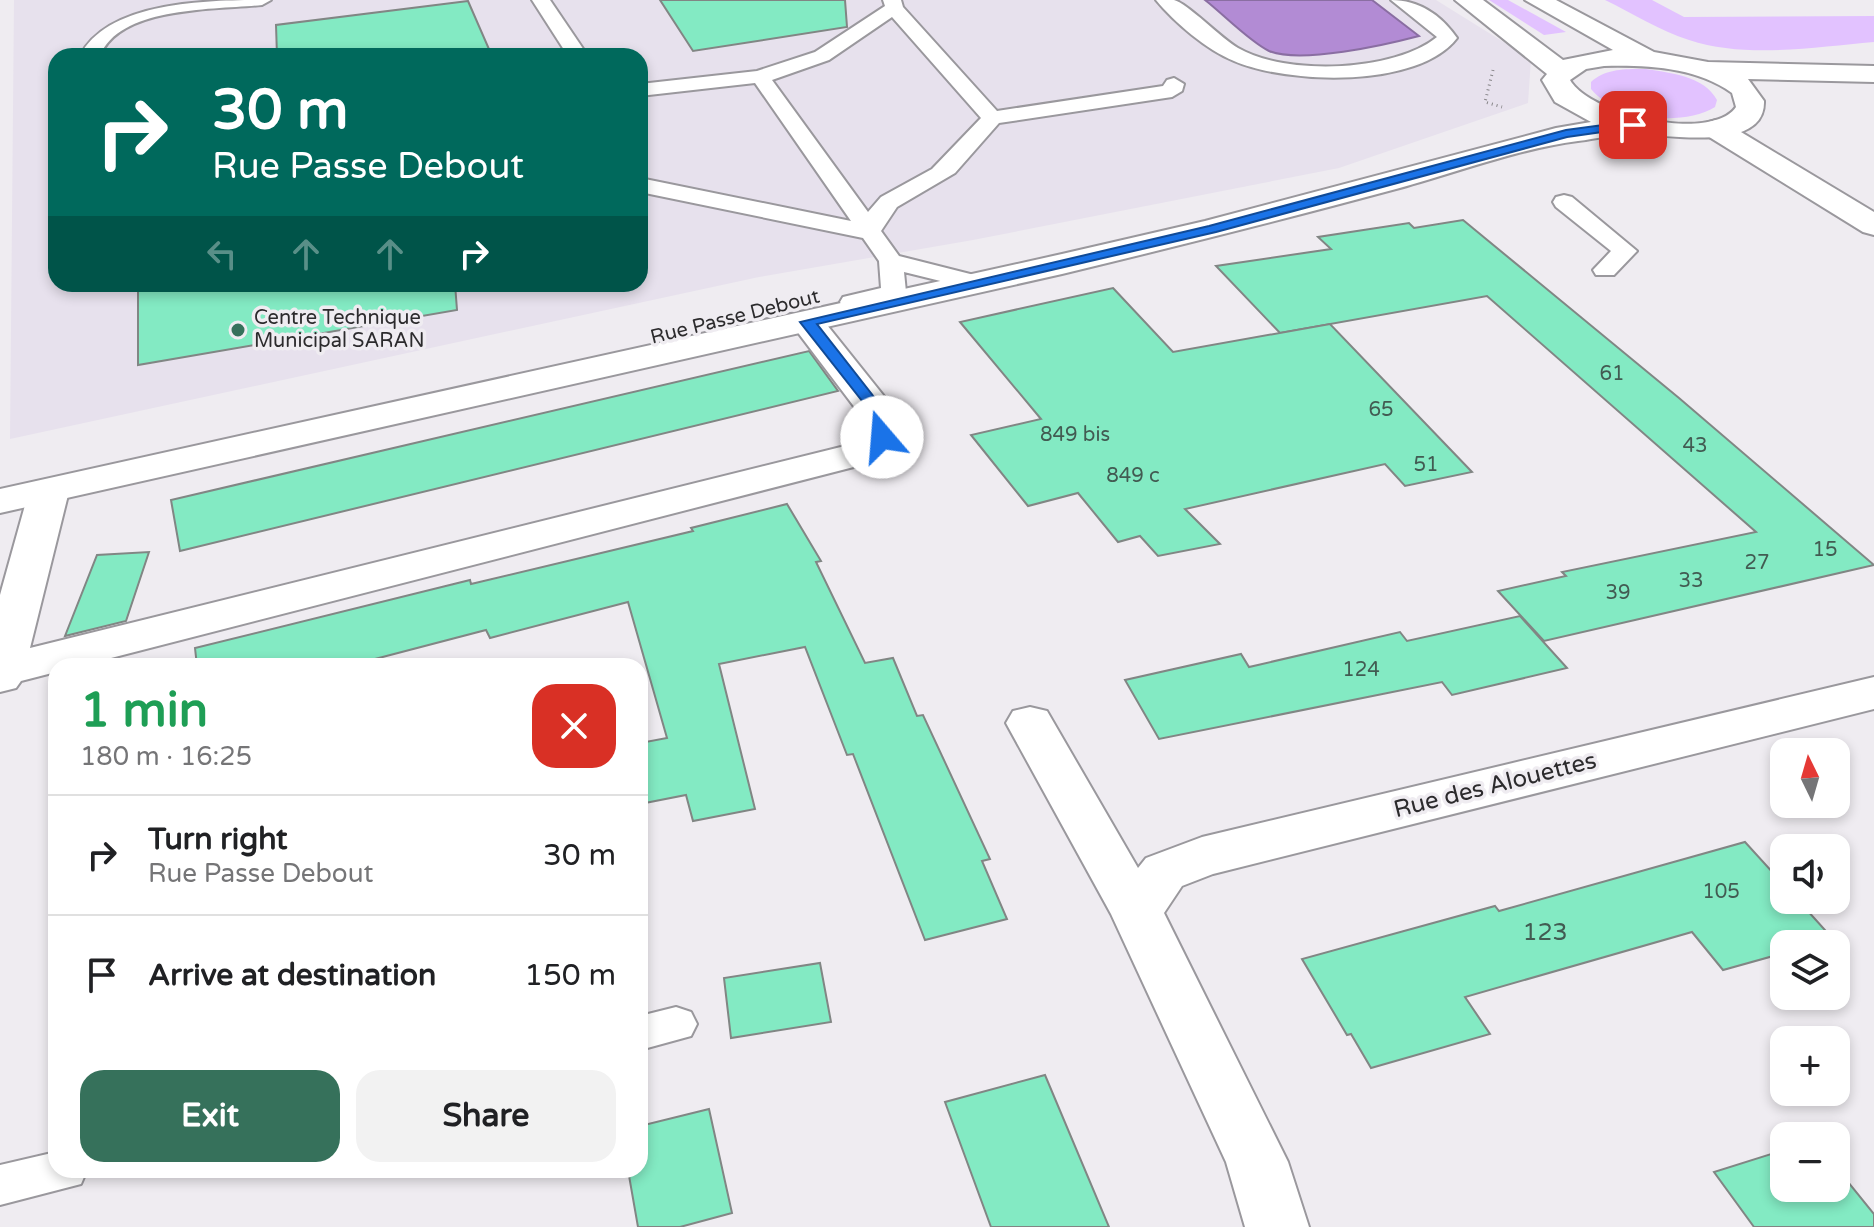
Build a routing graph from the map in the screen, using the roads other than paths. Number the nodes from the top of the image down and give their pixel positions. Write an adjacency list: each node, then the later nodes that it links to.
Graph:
1 (262, 0): 8 (lane)
2 (541, 0): 9 (lane)
3 (1165, 0): 4 (lane)
4 (1400, 0)
5 (1467, 0): 16 (main road)
6 (1537, 0): 10 (main road)
7 (893, 4): 13 (lane); 19 (lane)
8 (91, 48)
9 (573, 48)
10 (1649, 58): 11 (main road); 16 (main road, Rue Passe Debout)
11 (1703, 69): 12 (main road); 18 (main road)
12 (1874, 74)
13 (760, 77): 17 (lane); 27 (lane)
14 (1874, 81): 18 (main road)
15 (1174, 84): 19 (lane)
16 (1563, 85): 20 (main road); 22 (main road, Rue Passe Debout)
17 (648, 89)
18 (1751, 104): 21 (main road)
19 (992, 118): 27 (lane)
20 (1633, 125): 21 (main road); 22 (main road, Rue Passe Debout)
21 (1716, 129): 26 (main road)
22 (1449, 163): 24 (main road, Rue Passe Debout)
23 (648, 187): 27 (lane)
24 (1331, 198): 29 (main road, Rue Passe Debout); 30 (main road, Rue Passe Debout)
25 (1564, 202): 28 (lane)
26 (1874, 225)
27 (869, 232): 29 (lane)
28 (1605, 270)
29 (904, 271): 30 (lane); 32 (lane); 33 (main road, Rue Passe Debout)
30 (977, 283): 31 (main road, Rue Passe Debout)
31 (807, 322): 32 (main road, Rue Passe Debout); 36 (main road)
32 (736, 338): 33 (main road, Rue Passe Debout)
33 (379, 415): 34 (main road, Rue Passe Debout)
34 (49, 491): 35 (main road, Rue Passe Debout); 38 (main road)
35 (0, 501)
36 (61, 658)
37 (48, 661): 38 (main road)
38 (1, 673)
39 (1874, 693): 41 (main road, Rue des Alouettes)
40 (1030, 723): 41 (main road)
41 (1136, 911): 44 (main road)
42 (48, 1174): 43 (lane)
43 (0, 1185)
44 (1277, 1227)

